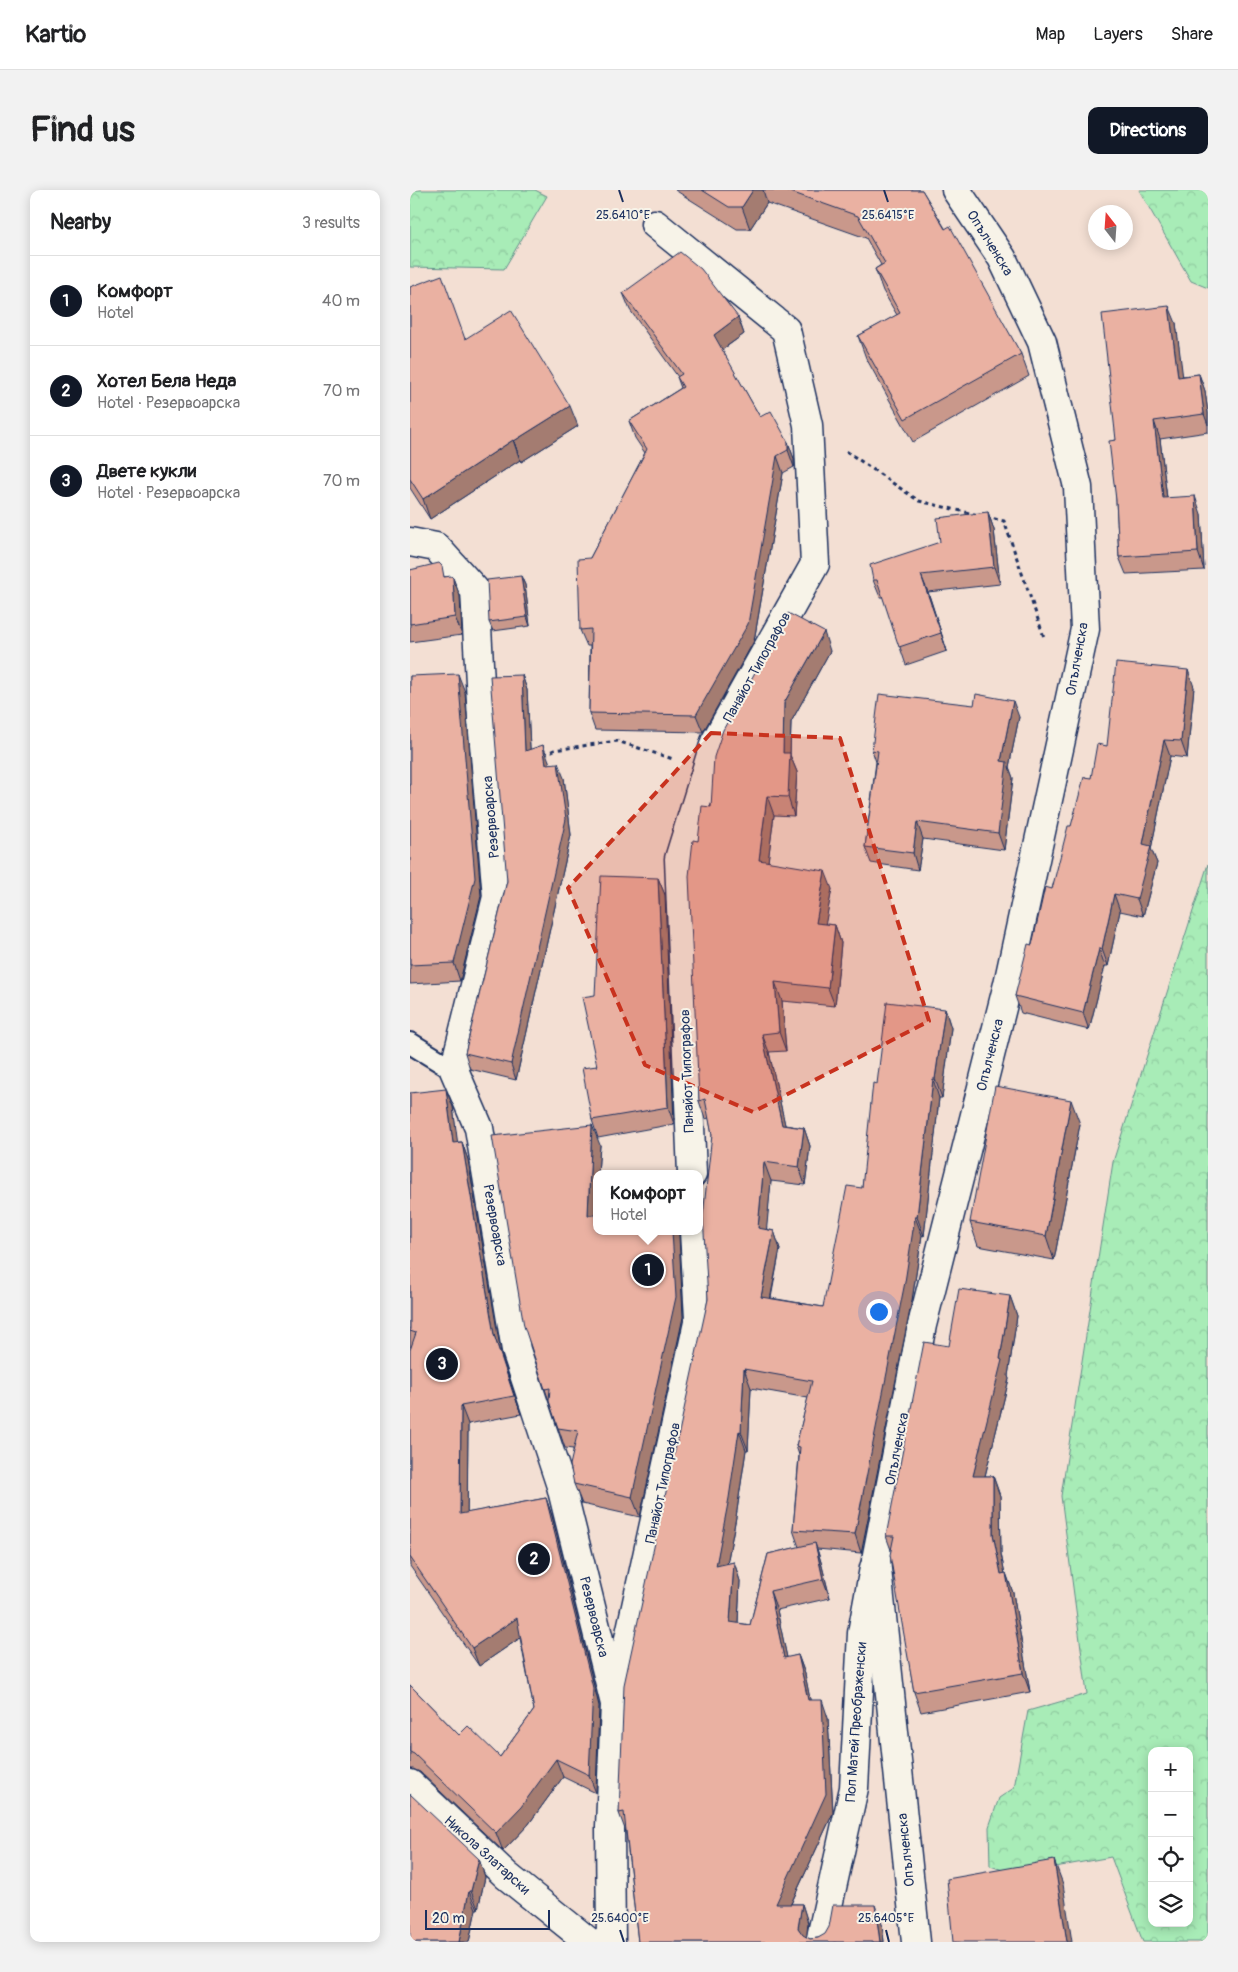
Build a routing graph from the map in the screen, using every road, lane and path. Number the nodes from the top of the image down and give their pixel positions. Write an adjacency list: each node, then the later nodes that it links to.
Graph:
1 (956, 190): 12 (street, Опълченска)
2 (655, 224): 3 (street, Панайот Типографов)
3 (808, 425): 5 (path); 7 (street, Панайот Типографов)
4 (410, 542): 9 (street, Резервоарска)
5 (1043, 645)
6 (538, 758): 7 (path)
7 (707, 770): 10 (street, Панайот Типографов)
8 (410, 1043): 9 (lane)
9 (454, 1070): 13 (street, Резервоарска)
10 (692, 1170)
11 (694, 1235): 13 (street, Панайот Типографов)
12 (876, 1560): 17 (street, Поп Матей Преображенски); 18 (street, Опълченска)
13 (615, 1704): 16 (street, Резервоарска)
14 (410, 1784): 15 (street, Никола Златарски)
15 (589, 1942)
16 (611, 1942)
17 (820, 1942)
18 (916, 1942)

